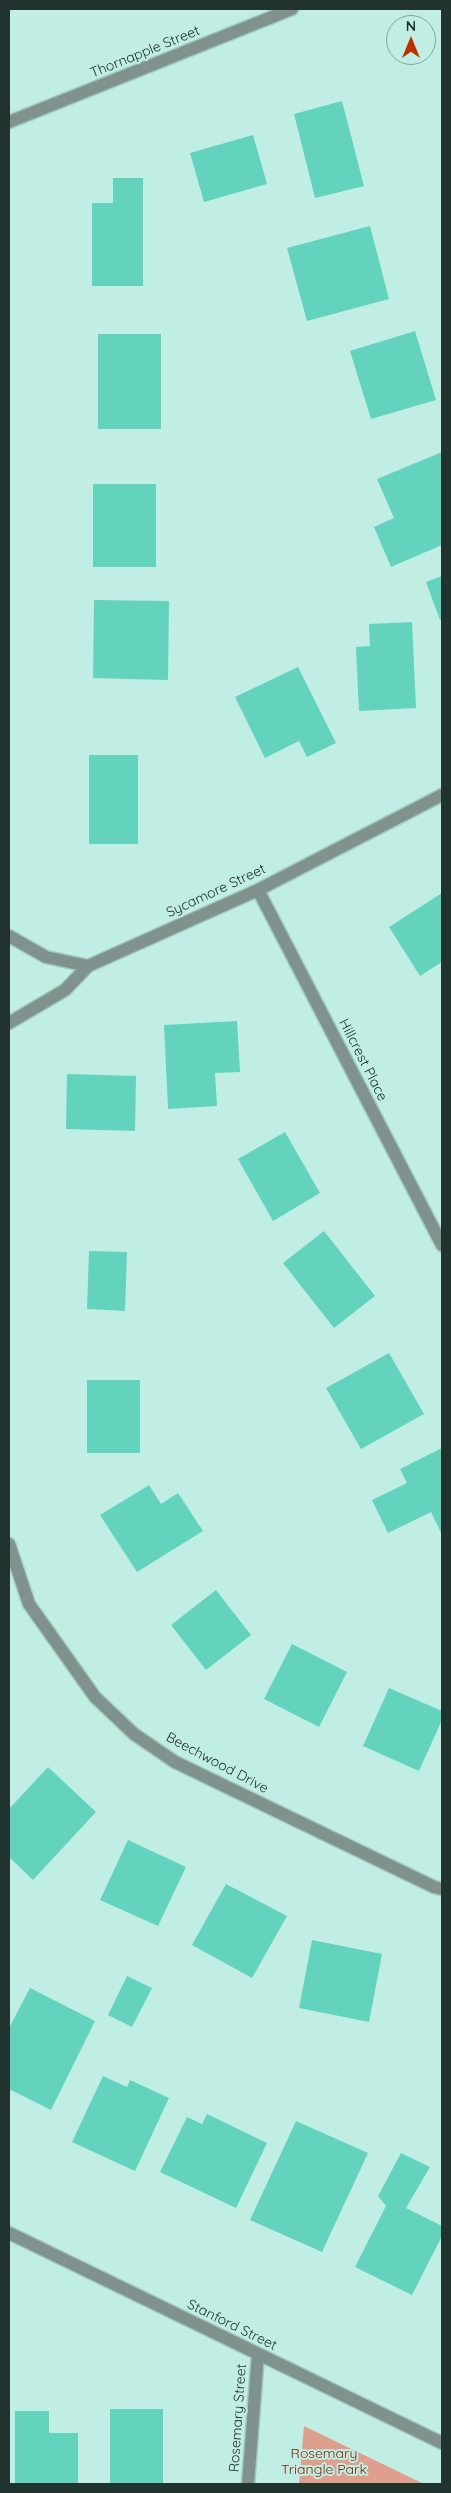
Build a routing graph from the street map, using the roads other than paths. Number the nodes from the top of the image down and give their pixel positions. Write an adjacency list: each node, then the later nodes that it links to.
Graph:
1 (292, 9): 2 (street, Thornapple Street)
2 (9, 122)
3 (442, 795): 4 (street, Sycamore Street)
4 (258, 890): 6 (street, Sycamore Street); 8 (street, Hillcrest Place)
5 (9, 936): 6 (street)
6 (88, 966): 7 (street, Sycamore Street)
7 (9, 1023)
8 (442, 1245)
9 (9, 1544): 10 (street, Beechwood Drive)
10 (442, 1889)
11 (9, 2234): 12 (street, Stanford Street)
12 (258, 2354): 13 (street, Stanford Street); 14 (street, Rosemary Street)
13 (442, 2443)
14 (248, 2484)

